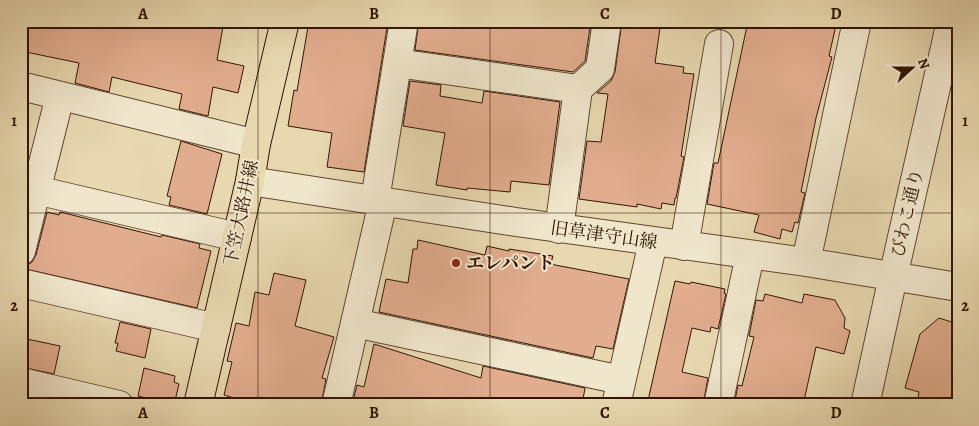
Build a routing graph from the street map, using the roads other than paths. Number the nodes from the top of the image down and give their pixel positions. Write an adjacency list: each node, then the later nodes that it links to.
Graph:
1 (285, 21): 11 (main road, 下笠大路井線)
2 (404, 21): 7 (street)
3 (607, 21): 9 (street)
4 (857, 21): 21 (street)
5 (951, 21): 22 (street, びわこ通り)
6 (719, 44): 18 (street)
7 (397, 63): 9 (street); 14 (street)
8 (21, 86): 10 (street)
9 (578, 89): 15 (street)
10 (60, 96): 11 (street); 13 (street)
11 (256, 144): 12 (main road, 下笠大路井線)
12 (250, 181): 14 (street, 旧草津守山線); 16 (main road, 下笠大路井線)
13 (36, 190): 16 (street); 19 (street)
14 (379, 201): 15 (street, 旧草津守山線); 25 (street)
15 (559, 228): 17 (street, 旧草津守山線)
16 (237, 237): 26 (main road, 下笠大路井線)
17 (653, 242): 18 (street, 旧草津守山線); 28 (street)
18 (684, 246): 20 (street, 旧草津守山線)
19 (21, 251)
20 (750, 255): 21 (street, 旧草津守山線); 32 (street)
21 (806, 262): 22 (street, 旧草津守山線)
22 (892, 277): 24 (street, 旧草津守山線); 33 (street, びわこ通り)
23 (21, 283): 26 (street)
24 (958, 287)
25 (356, 323): 28 (street); 31 (street)
26 (216, 328): 30 (main road, 下笠大路井線)
27 (21, 382): 29 (street)
28 (618, 392)
29 (119, 405)
30 (198, 405)
31 (336, 405)
32 (718, 405)
33 (865, 405)

